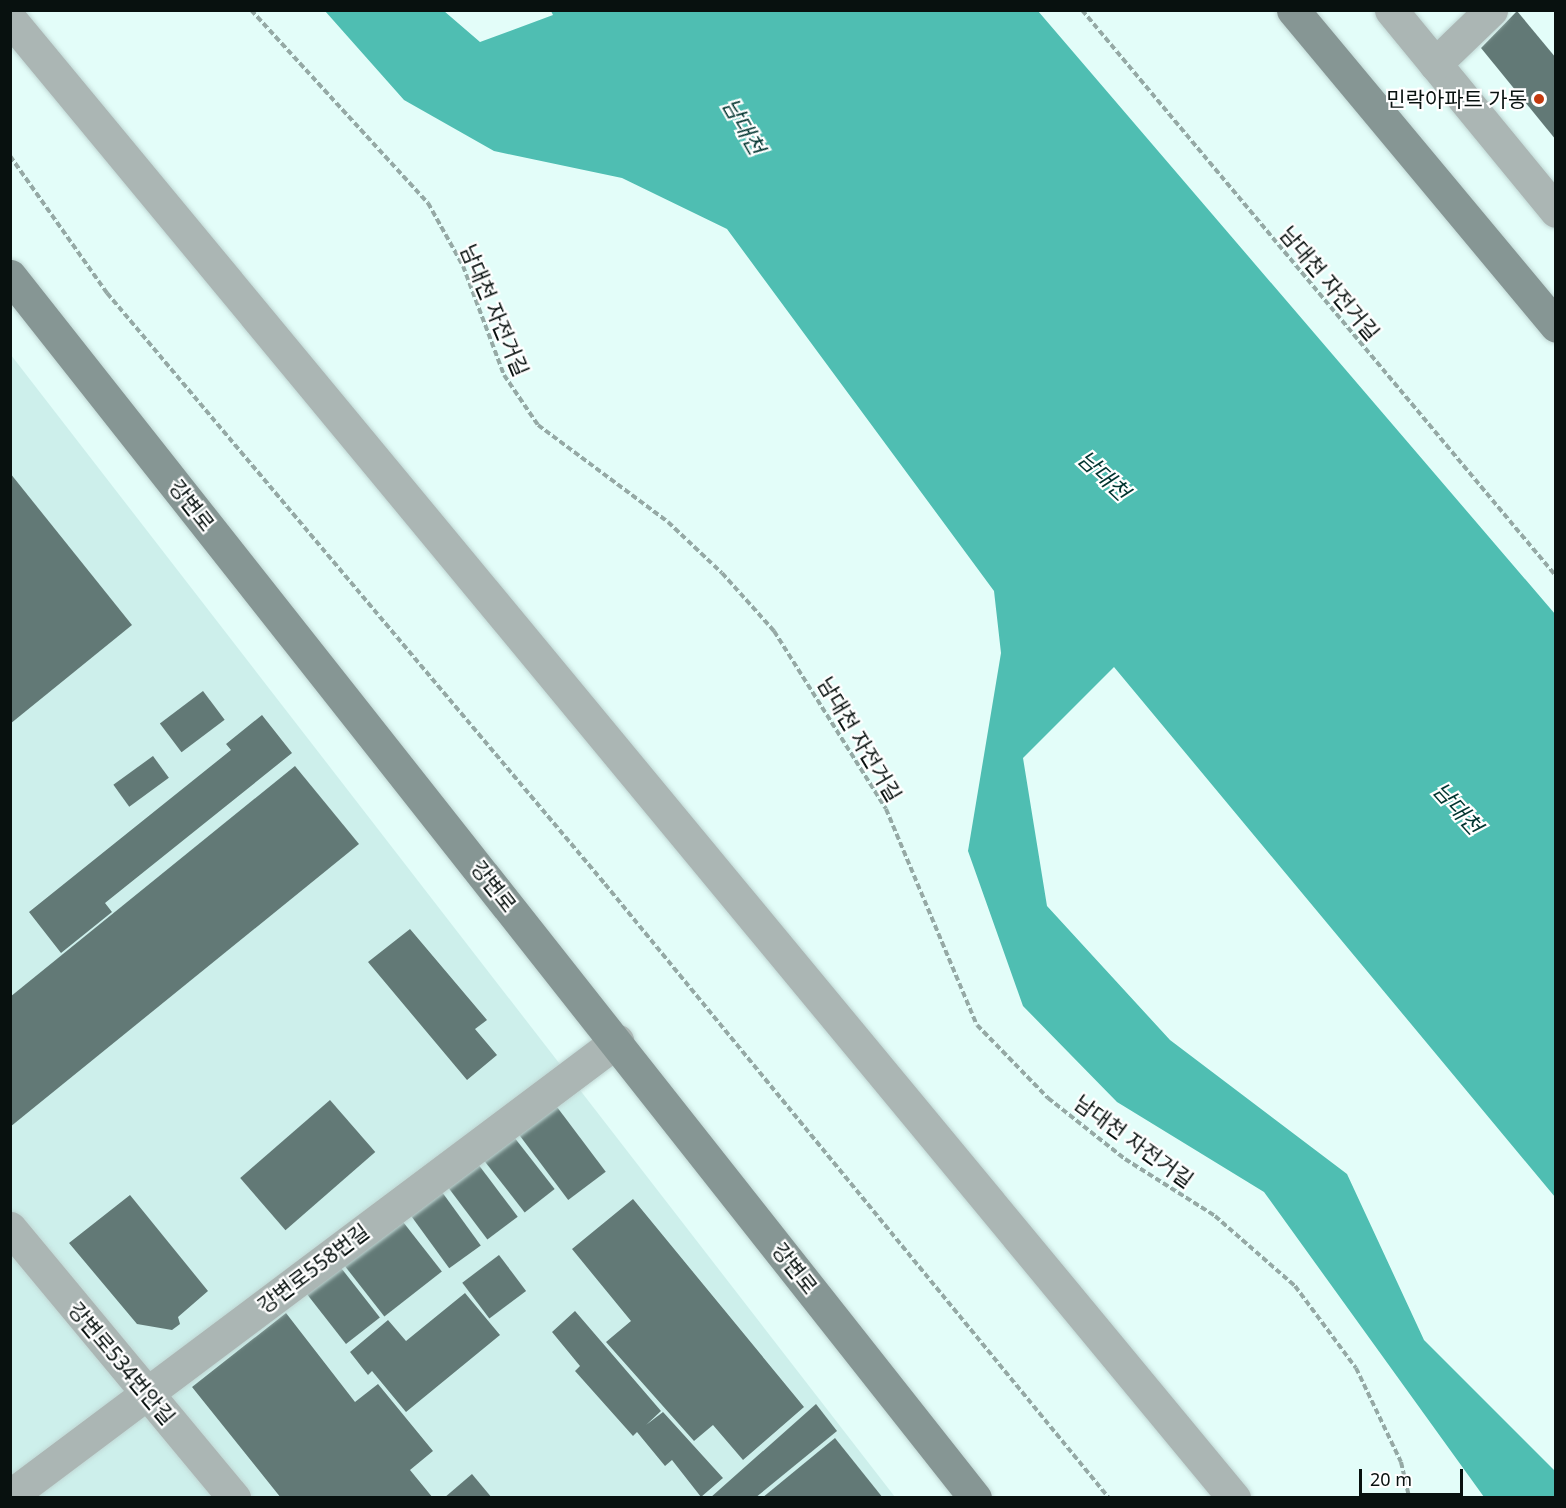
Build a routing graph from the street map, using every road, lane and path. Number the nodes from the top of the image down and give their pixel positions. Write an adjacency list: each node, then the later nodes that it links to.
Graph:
1 (251, 10): 21 (path, 남대천 자전거길)
2 (1082, 10): 12 (path, 남대천 자전거길)
3 (1293, 10): 11 (street)
4 (1391, 10): 7 (street)
5 (1491, 10): 7 (street)
6 (10, 19): 20 (street)
7 (1435, 64): 9 (street)
8 (10, 156): 19 (path)
9 (1556, 211)
10 (10, 276): 13 (street, 강변로)
11 (1556, 326)
12 (1556, 576)
13 (617, 1041): 15 (street, 강변로558번길); 18 (street, 강변로)
14 (10, 1228): 15 (street, 강변로534번안길)
15 (146, 1392): 16 (street, 강변로558번길); 17 (street, 강변로534번안길)
16 (10, 1496)
17 (234, 1497)
18 (975, 1497)
19 (1109, 1497)
20 (1234, 1497)
21 (1409, 1497)

